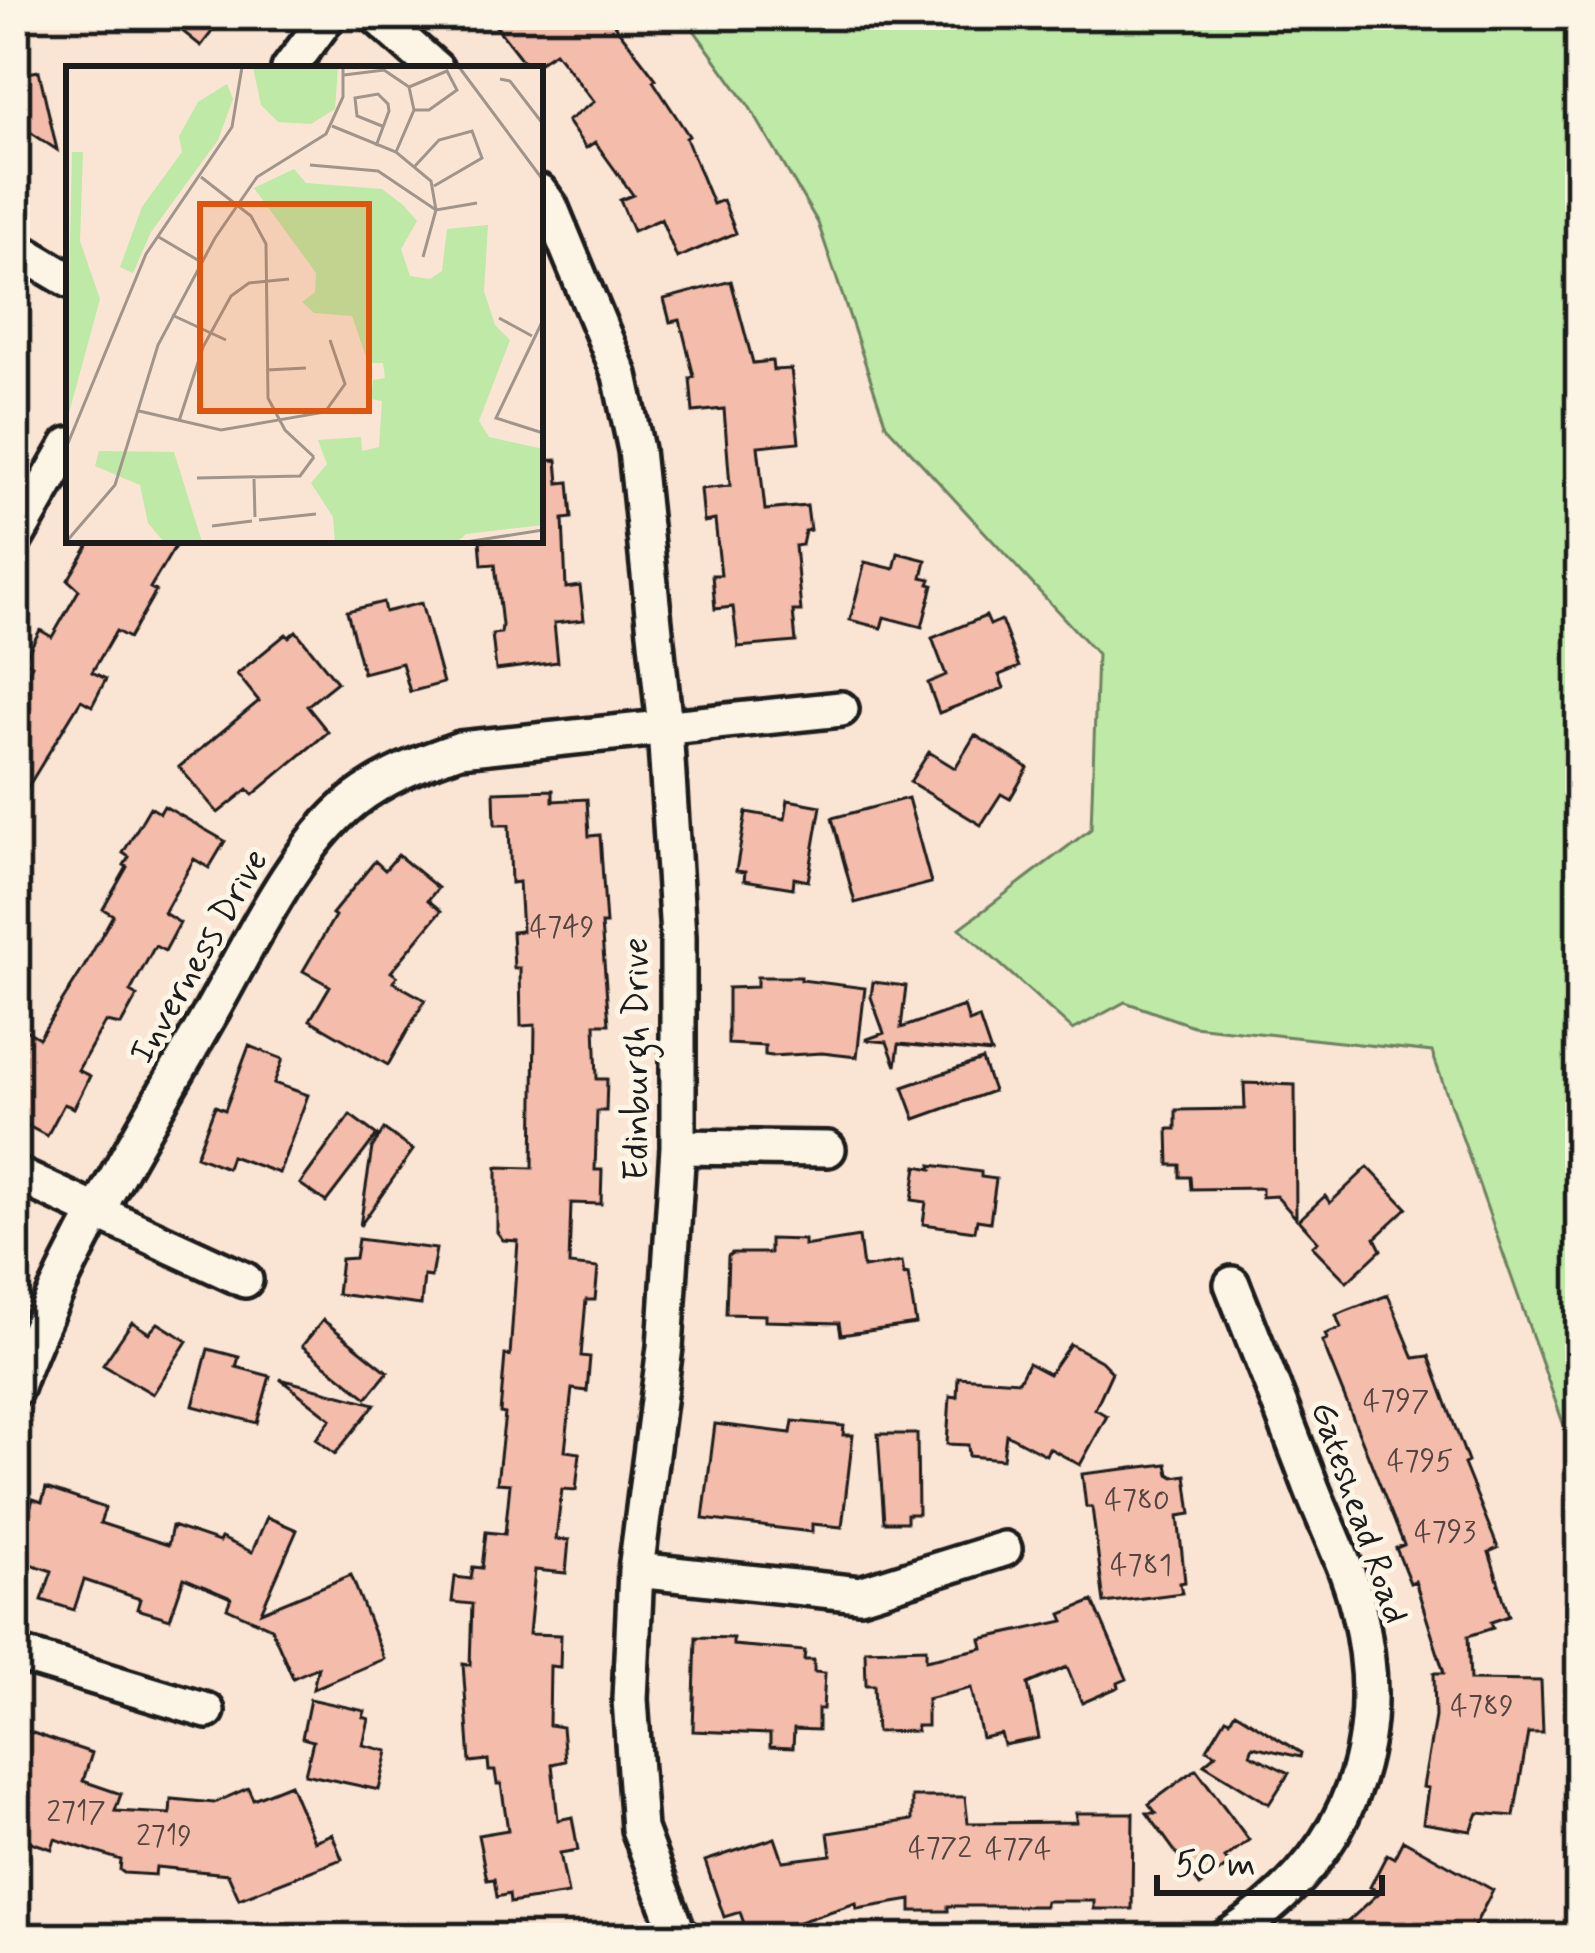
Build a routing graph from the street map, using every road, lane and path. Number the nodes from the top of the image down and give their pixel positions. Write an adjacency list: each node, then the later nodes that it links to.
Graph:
1 (329, 15): 3 (street)
2 (375, 15): 4 (street)
3 (291, 66)
4 (433, 66)
5 (543, 196): 11 (street, Edinburgh Drive)
6 (17, 249): 7 (street)
7 (66, 278)
8 (66, 450): 9 (street)
9 (15, 539)
10 (841, 709): 11 (street, Inverness Drive)
11 (665, 728): 12 (street, Edinburgh Drive); 15 (street, Inverness Drive)
12 (678, 1147): 13 (street); 20 (street, Edinburgh Drive)
13 (829, 1149)
14 (15, 1174): 15 (street)
15 (98, 1212): 16 (street); 18 (street, Inverness Drive)
16 (245, 1280)
17 (1232, 1284): 24 (street, Gateshead Road)
18 (15, 1389)
19 (1004, 1549): 20 (street)
20 (636, 1570): 23 (street, Edinburgh Drive)
21 (15, 1653): 22 (street)
22 (207, 1711)
23 (680, 1938)
24 (1226, 1938)

